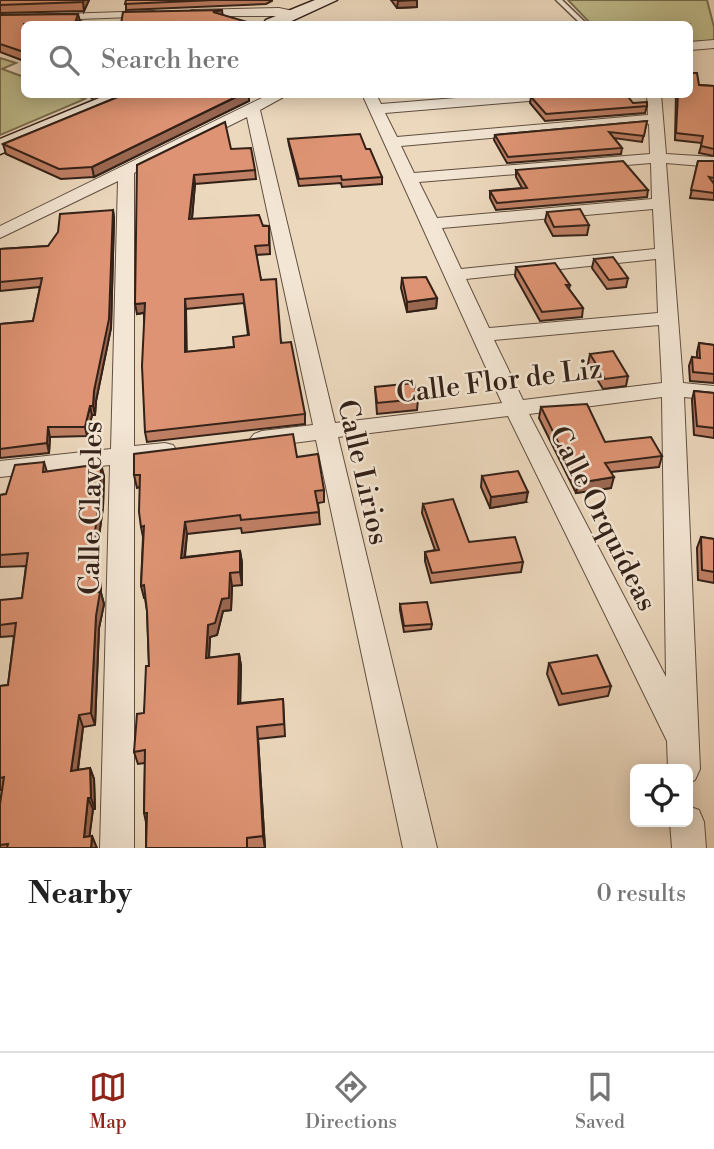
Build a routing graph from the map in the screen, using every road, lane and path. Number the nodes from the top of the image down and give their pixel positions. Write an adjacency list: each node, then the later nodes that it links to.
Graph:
1 (111, 0): 7 (street)
2 (329, 0): 9 (main road)
3 (347, 0): 9 (main road)
4 (559, 0): 10 (lane)
5 (172, 13): 7 (street)
6 (185, 13): 9 (street)
7 (109, 15): 8 (street)
8 (0, 19)
9 (294, 19)
10 (581, 21)
11 (714, 44): 12 (street)
12 (693, 46)
13 (100, 98): 21 (main road)
14 (118, 98): 23 (main road)
15 (273, 98): 19 (street)
16 (468, 98): 18 (street)
17 (654, 98): 20 (street)
18 (372, 102): 22 (street, Calle Orquídeas)
19 (252, 108): 26 (street); 38 (street, Calle Lirios)
20 (656, 119): 22 (street); 24 (street)
21 (0, 140)
22 (391, 142): 27 (street, Calle Orquídeas)
23 (0, 147)
24 (658, 158): 25 (street); 27 (street); 28 (street)
25 (714, 162)
26 (126, 170): 30 (street); 41 (street, Calle Claveles)
27 (409, 178): 29 (street, Calle Orquídeas)
28 (661, 203): 29 (street); 31 (street)
29 (431, 224): 32 (street, Calle Orquídeas)
30 (0, 233)
31 (664, 253): 32 (street); 33 (street)
32 (455, 275): 34 (street, Calle Orquídeas)
33 (668, 318): 34 (street); 35 (street)
34 (481, 335): 37 (street, Calle Orquídeas)
35 (673, 389): 36 (street, Calle Flor de Liz); 37 (street, Calle Flor de Liz); 43 (street)
36 (714, 393)
37 (516, 410): 38 (street, Calle Flor de Liz); 43 (street, Calle Orquídeas)
38 (325, 431): 39 (street, Calle Flor de Liz); 47 (street, Calle Lirios)
39 (244, 441)
40 (190, 448): 41 (street)
41 (123, 456): 42 (street); 46 (street, Calle Claveles)
42 (0, 469)
43 (682, 738): 44 (street)
44 (684, 764)
45 (687, 827): 48 (street)
46 (117, 848)
47 (420, 848)
48 (689, 848)

